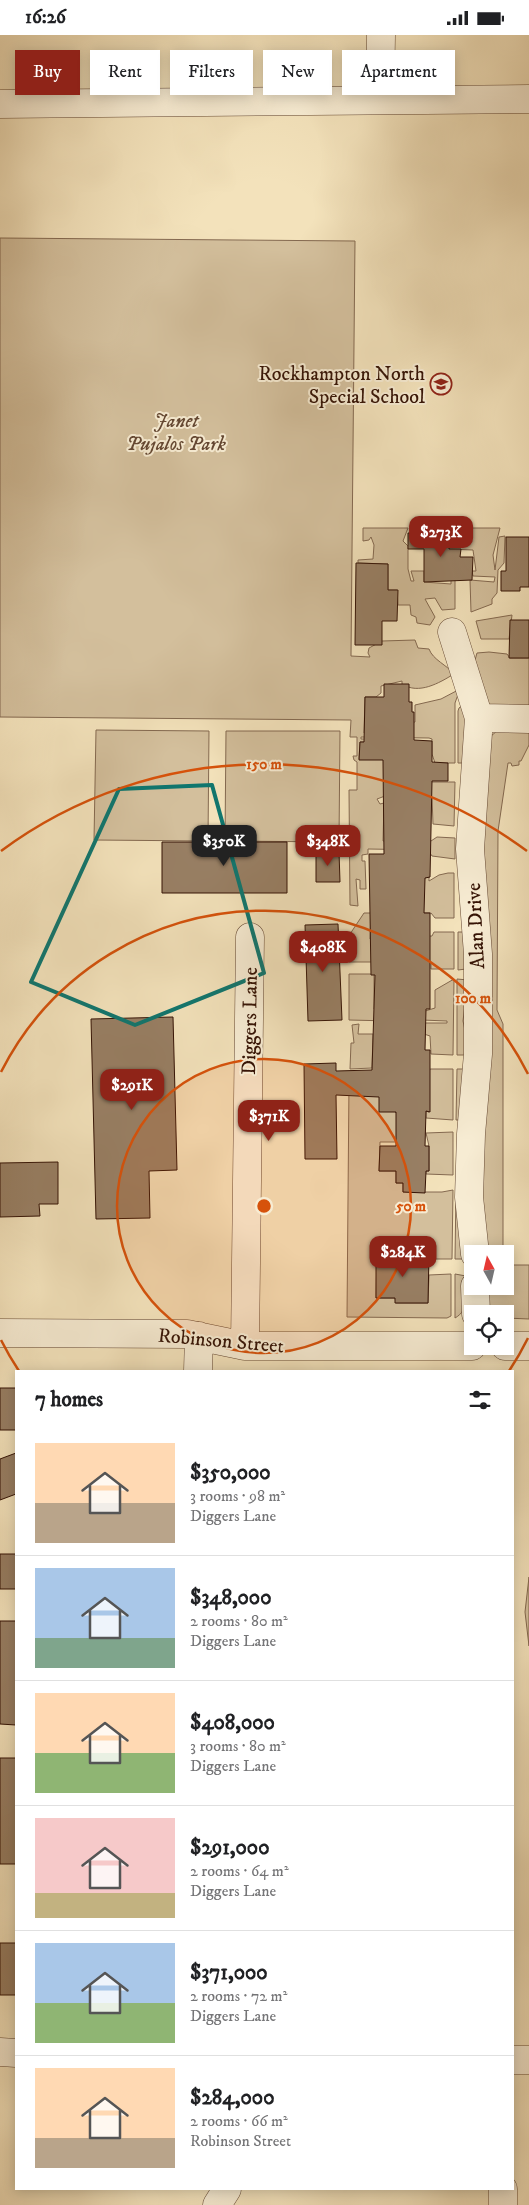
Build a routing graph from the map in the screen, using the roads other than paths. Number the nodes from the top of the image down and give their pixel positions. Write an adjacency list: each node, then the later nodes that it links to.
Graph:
1 (381, 35): 3 (street)
2 (529, 99): 3 (street)
3 (380, 100): 4 (street)
4 (0, 104)
5 (452, 632): 6 (street, Alan Drive)
6 (479, 719): 7 (street); 9 (street, Alan Drive)
7 (529, 719)
8 (250, 937): 12 (street, Diggers Lane)
9 (474, 1245)
10 (0, 1333): 11 (street, Robinson Street)
11 (199, 1336): 12 (street, Robinson Street); 16 (street)
12 (245, 1346): 13 (street, Robinson Street)
13 (464, 1346)
14 (514, 1346): 15 (street)
15 (529, 1346)
16 (198, 1370)
17 (0, 2052): 18 (street)
18 (15, 2053)
19 (514, 2060): 20 (street)
20 (529, 2060)
21 (227, 2190): 23 (street)
22 (503, 2190): 24 (street)
23 (217, 2205)
24 (503, 2205)

